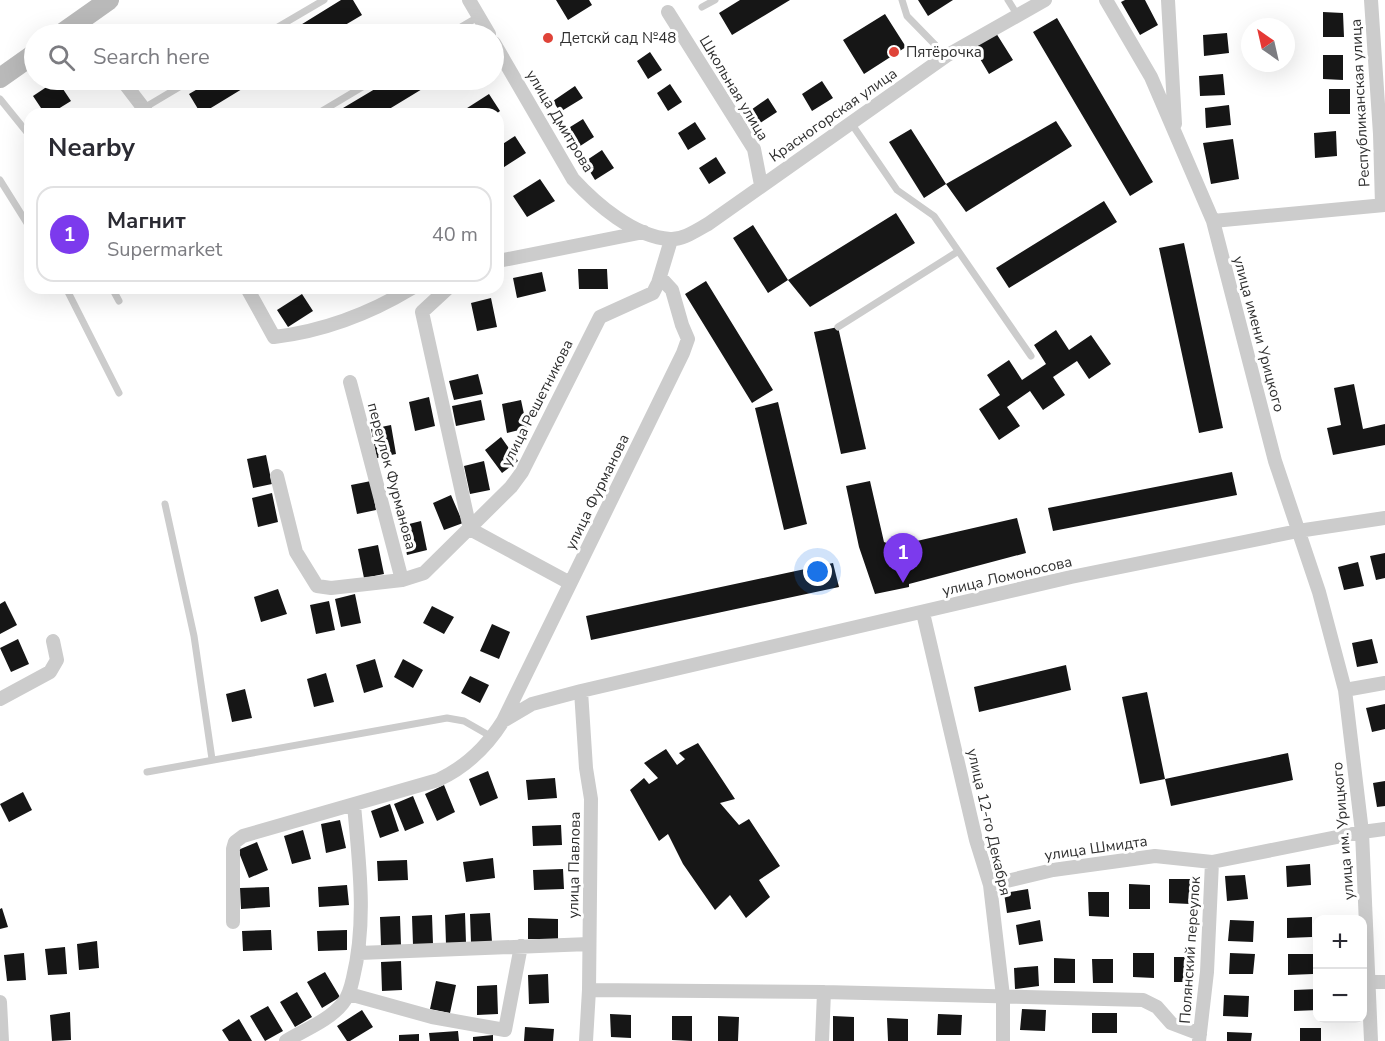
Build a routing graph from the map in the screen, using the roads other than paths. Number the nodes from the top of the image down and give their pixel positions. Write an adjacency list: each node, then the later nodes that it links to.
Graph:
1 (109, 0): 15 (street)
2 (324, 0): 16 (lane)
3 (469, 0): 14 (street)
4 (715, 0): 11 (lane)
5 (902, 0): 19 (lane)
6 (1008, 0): 13 (lane)
7 (1046, 0): 13 (street, Красногорская улица)
8 (1106, 0): 32 (street, улица имени Урицкого)
9 (1168, 0): 32 (street)
10 (1371, 0): 35 (street, Республиканская улица)
11 (702, 8)
12 (668, 12): 34 (street, Школьная улица)
13 (1018, 16): 19 (street, Красногорская улица)
14 (478, 17): 17 (lane); 18 (street)
15 (80, 24)
16 (283, 24)
17 (466, 24)
18 (483, 24)
19 (946, 57): 30 (street, Красногорская улица)
20 (504, 60): 38 (street, улица Дмитрова)
21 (24, 61): 22 (street)
22 (0, 78)
23 (130, 90): 27 (street)
24 (176, 90): 28 (lane)
25 (357, 90): 29 (lane)
26 (1, 104): 31 (lane)
27 (144, 108)
28 (150, 108)
29 (327, 108)
30 (851, 123): 34 (street, Красногорская улица); 40 (lane)
31 (24, 129)
32 (1176, 134): 37 (street, улица имени Урицкого)
33 (0, 180): 36 (lane)
34 (761, 185): 39 (street, Красногорская улица)
35 (1383, 205): 37 (street)
36 (24, 218)
37 (1213, 221): 57 (street, улица имени Урицкого)
38 (644, 232): 39 (street, улица Дмитрова); 41 (street)
39 (671, 240): 42 (street, улица Решетникова)
40 (957, 252): 49 (lane); 50 (lane)
41 (504, 260)
42 (660, 277): 56 (street, улица Решетникова); 59 (street, улица Фурманова)
43 (69, 294): 52 (lane)
44 (115, 294): 48 (lane)
45 (250, 294): 46 (street)
46 (402, 294)
47 (442, 294): 56 (street)
48 (119, 301)
49 (838, 327)
50 (1031, 356)
51 (350, 382): 58 (street, переулок Фурманова)
52 (119, 393)
53 (278, 476): 58 (street, улица Решетникова)
54 (165, 504): 68 (lane)
55 (1385, 518): 57 (street, улица Ломоносова)
56 (470, 529): 58 (street, улица Решетникова); 59 (street)
57 (1298, 531): 60 (street, улица Ломоносова); 63 (street, улица имени Урицкого)
58 (402, 580)
59 (570, 583): 66 (street, улица Фурманова)
60 (922, 613): 64 (street, улица Ломоносова); 74 (street, улица 12-го Декабря)
61 (53, 641): 65 (street)
62 (1385, 683): 63 (street)
63 (1345, 690): 72 (street, улица им. Урицкого)
64 (581, 691): 66 (street, улица Ломоносова); 76 (street, улица Павлова)
65 (0, 699)
66 (502, 721): 67 (street, улица Фурманова)
67 (492, 737): 68 (lane); 70 (street, улица Фурманова)
68 (212, 759): 69 (lane)
69 (147, 772)
70 (354, 805): 75 (street, улица Фурманова); 78 (street)
71 (1385, 829): 72 (street, улица Шмидта)
72 (1362, 832): 73 (street, улица Шмидта); 79 (street, улица им. Урицкого)
73 (1212, 862): 74 (street, улица Шмидта); 86 (street, Полянский переулок)
74 (990, 885): 84 (street, улица 12-го Декабря)
75 (232, 922)
76 (589, 944): 77 (street); 81 (street, улица Павлова)
77 (521, 946): 78 (street); 83 (street)
78 (359, 953): 83 (street)
79 (1369, 982): 80 (street); 92 (street, улица им. Урицкого)
80 (1385, 982)
81 (589, 990): 82 (street); 89 (street, улица Павлова)
82 (824, 992): 84 (street); 90 (street)
83 (349, 994): 88 (street)
84 (1003, 996): 86 (street); 91 (street, улица 12-го Декабря)
85 (0, 1002): 87 (street)
86 (1200, 1037)
87 (2, 1041)
88 (286, 1041)
89 (586, 1041)
90 (822, 1041)
91 (1003, 1041)
92 (1371, 1041)

